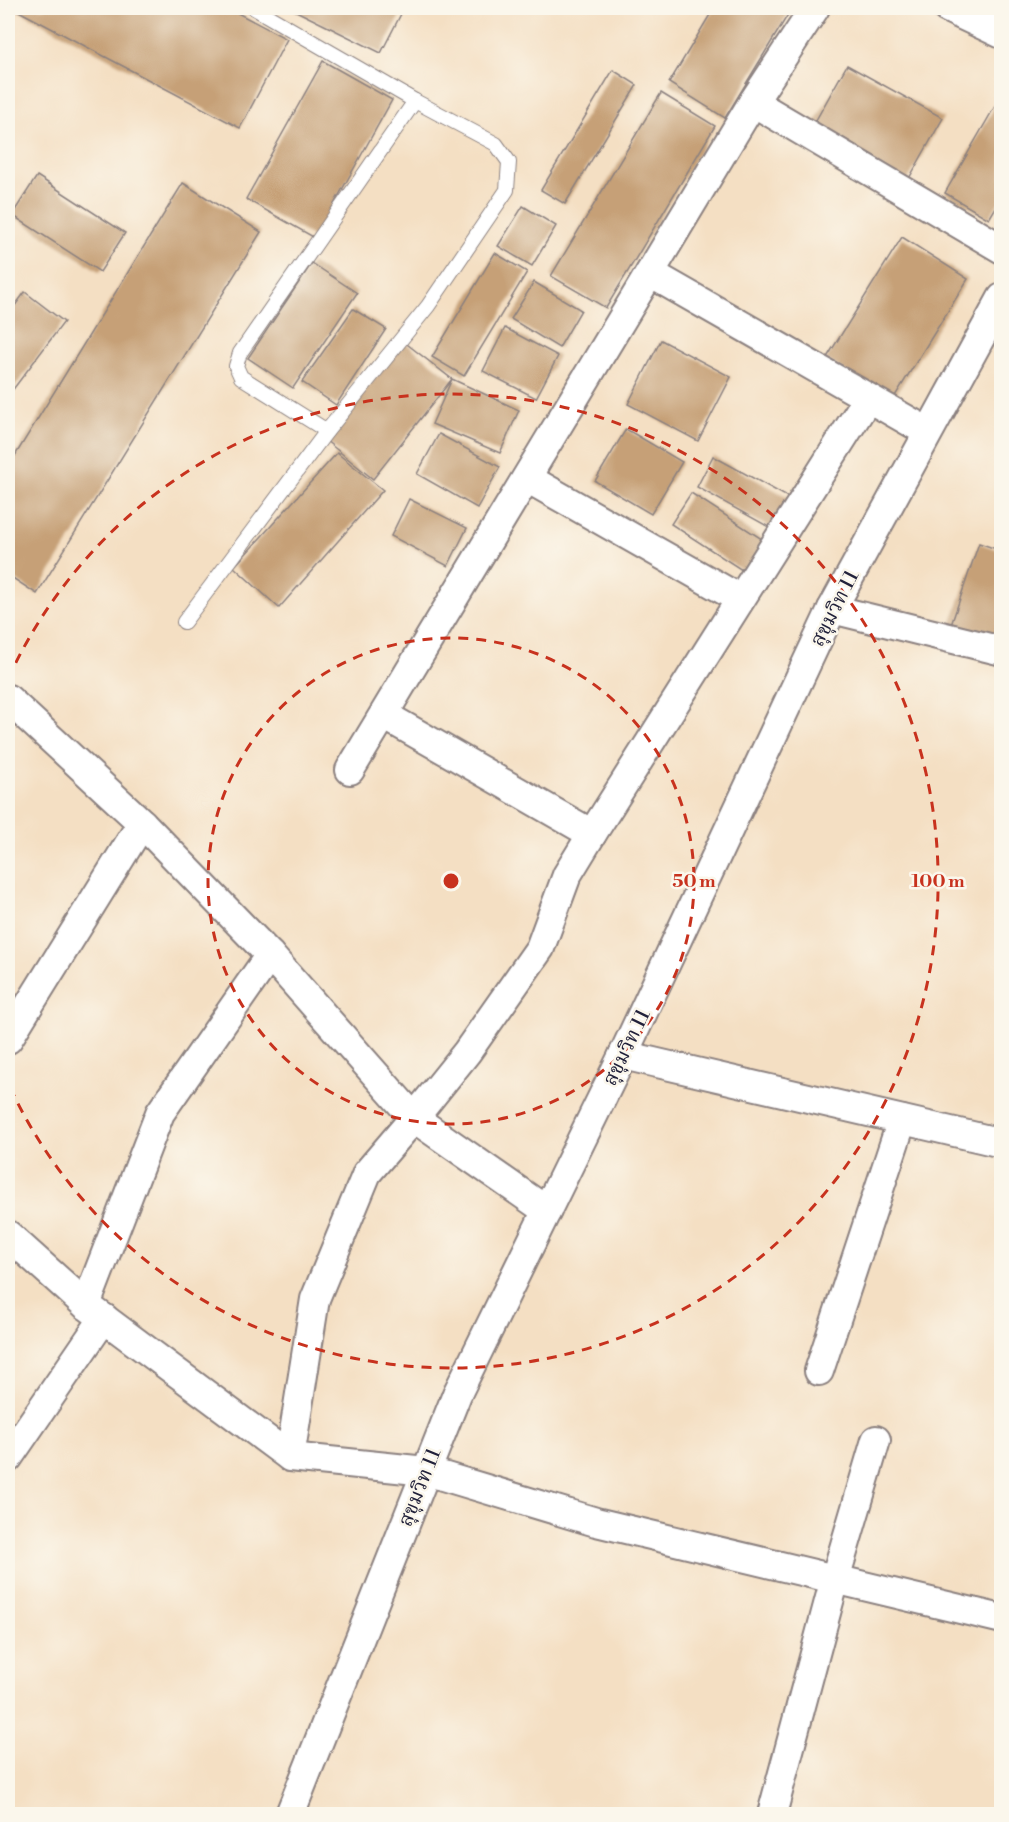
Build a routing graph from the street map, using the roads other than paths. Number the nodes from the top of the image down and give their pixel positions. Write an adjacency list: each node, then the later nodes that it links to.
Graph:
1 (254, 8): 5 (lane)
2 (814, 8): 6 (street)
3 (947, 8): 4 (street)
4 (1001, 31)
5 (416, 101): 11 (lane); 11 (lane)
6 (753, 102): 7 (street); 8 (street)
7 (1002, 249)
8 (650, 273): 10 (street); 13 (street)
9 (1002, 298): 12 (street, สุขุมวิท 11)
10 (868, 398): 12 (street); 14 (street)
11 (327, 431): 16 (lane)
12 (928, 432): 15 (street, สุขุมวิท 11)
13 (527, 478): 14 (street); 19 (street)
14 (740, 599): 22 (street)
15 (832, 609): 17 (street); 25 (street, สุขุมวิท 11)
16 (184, 622)
17 (1002, 651)
18 (8, 699): 21 (street)
19 (384, 715): 20 (street); 22 (street)
20 (350, 770)
21 (142, 823): 23 (street); 24 (street)
22 (592, 834): 26 (street)
23 (270, 955): 26 (street); 31 (street)
24 (8, 1039)
25 (623, 1055): 27 (street); 29 (street, สุขุมวิท 11)
26 (414, 1119): 29 (street); 34 (street)
27 (902, 1120): 28 (street); 32 (street)
28 (1002, 1143)
29 (547, 1211): 36 (street, สุขุมวิท 11)
30 (8, 1235): 31 (street)
31 (95, 1311): 34 (street); 35 (street)
32 (819, 1371)
33 (876, 1440): 37 (street)
34 (290, 1457): 36 (street)
35 (8, 1458)
36 (426, 1471): 37 (street); 39 (street, สุขุมวิท 11)
37 (835, 1579): 38 (street); 40 (street)
38 (1002, 1619)
39 (290, 1815)
40 (772, 1815)

